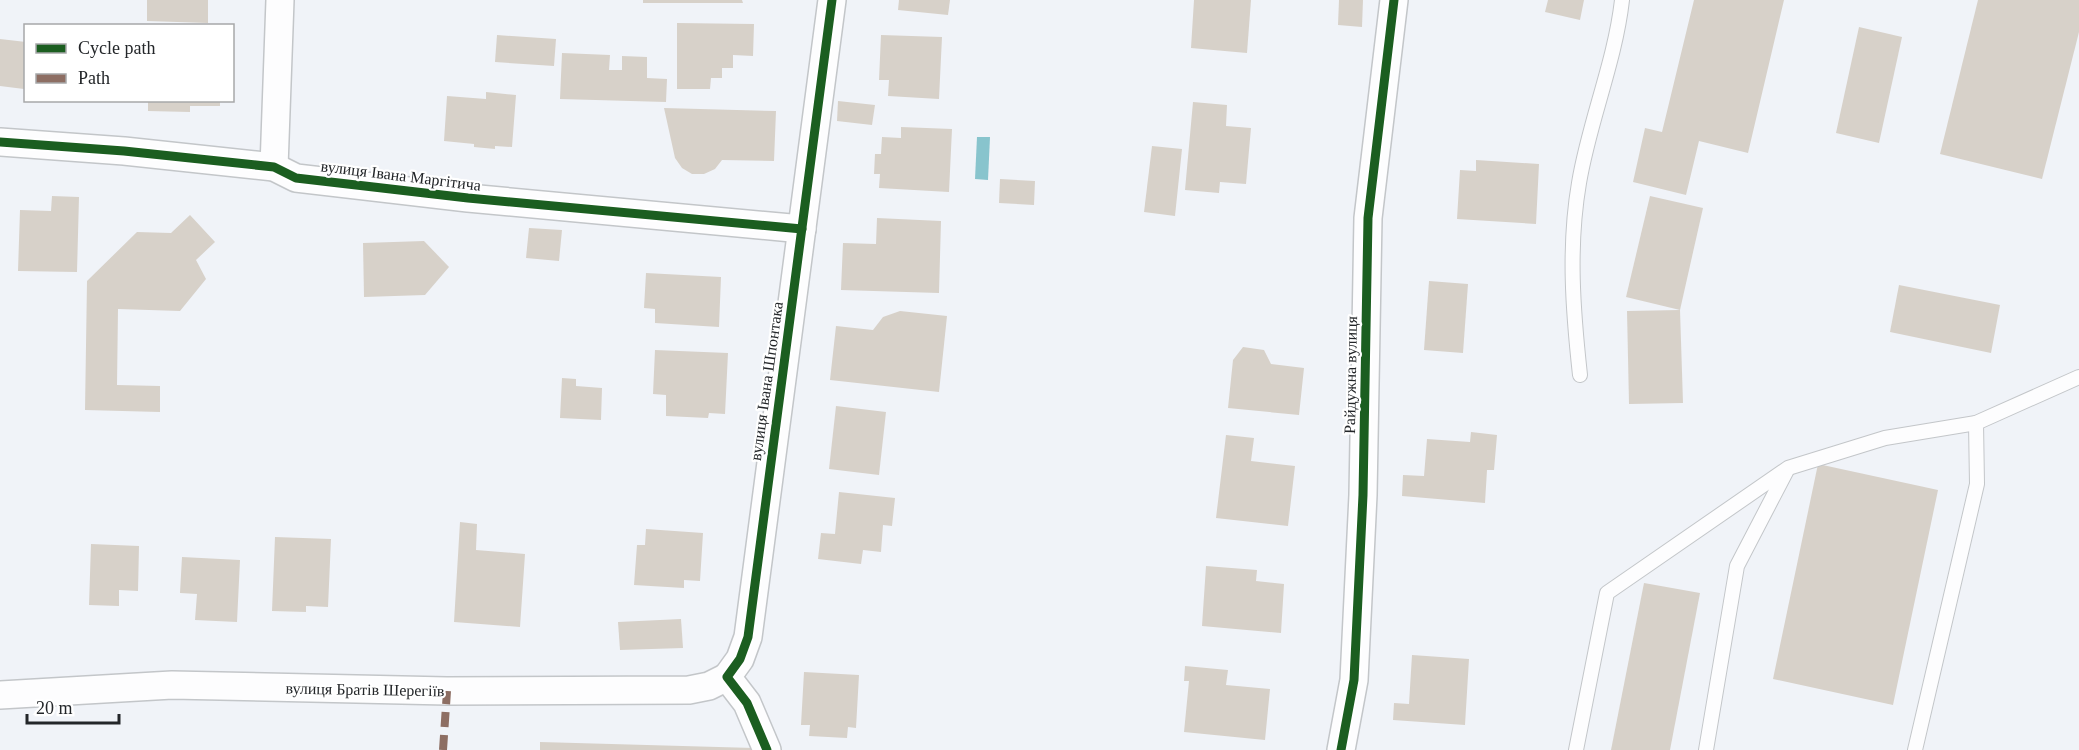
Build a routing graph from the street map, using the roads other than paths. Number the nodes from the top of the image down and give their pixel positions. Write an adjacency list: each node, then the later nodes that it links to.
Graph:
1 (280, 0): 6 (street)
2 (832, 0): 7 (street, вулиця Івана Шпонтака)
3 (1394, 0): 15 (street, Райдужна вулиця)
4 (1622, 0): 8 (lane)
5 (0, 142): 6 (street, вулиця Івана Маргітича)
6 (274, 166): 7 (street, вулиця Івана Маргітича)
7 (802, 229): 12 (street, вулиця Івана Шпонтака)
8 (1580, 375)
9 (2079, 377): 10 (lane)
10 (1976, 423): 11 (lane); 18 (lane)
11 (1788, 468): 16 (lane); 17 (lane)
12 (727, 677): 13 (street, вулиця Братів Шерегіїв); 14 (street)
13 (0, 695)
14 (767, 750)
15 (1341, 750)
16 (1576, 750)
17 (1706, 750)
18 (1915, 750)

